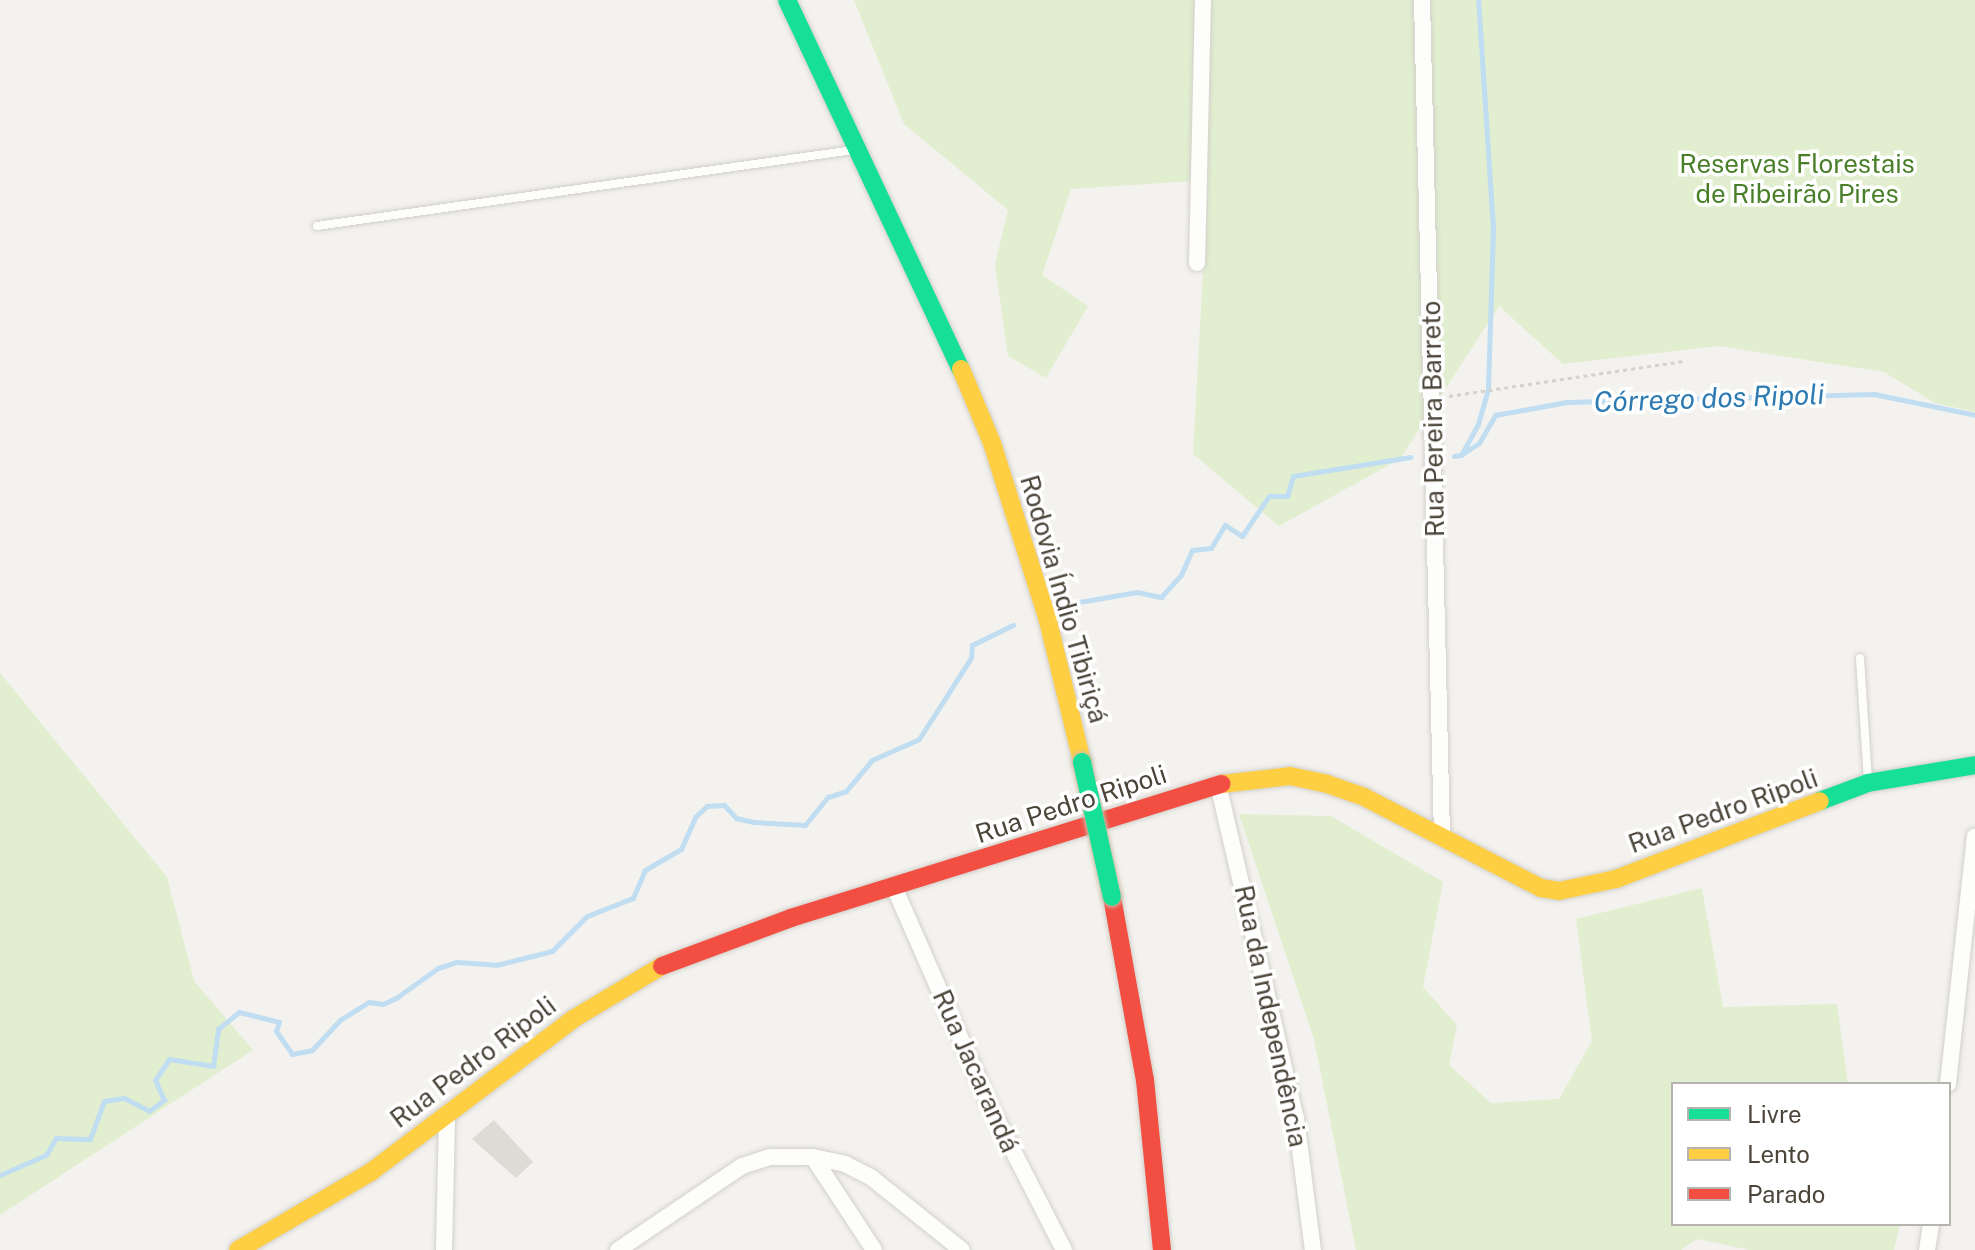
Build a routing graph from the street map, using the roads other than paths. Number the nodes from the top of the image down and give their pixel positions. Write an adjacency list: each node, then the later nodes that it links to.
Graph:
1 (787, 0): 4 (main road, Rodovia Índio Tibiriçá)
2 (1203, 0): 6 (street)
3 (1422, 0): 12 (street, Rua Pereira Barreto)
4 (859, 150): 5 (lane); 24 (main road, Rodovia Índio Tibiriçá, bridge)
5 (317, 226)
6 (1197, 263)
7 (1860, 658): 9 (lane)
8 (1975, 765): 9 (main road, Rua Pedro Ripoli)
9 (1868, 783): 12 (main road, Rua Pedro Ripoli)
10 (1218, 784): 12 (main road, Rua Pedro Ripoli); 13 (main road, Rua Pedro Ripoli); 25 (street, Rua da Independência)
11 (1975, 836): 14 (street)
12 (1442, 838)
13 (895, 889): 15 (main road, Rua Pedro Ripoli); 23 (street, Rua Jacarandá)
14 (1948, 1082)
15 (447, 1115): 18 (main road, Rua Pedro Ripoli); 19 (street)
16 (813, 1157): 20 (street); 21 (street); 22 (street)
17 (1931, 1226): 26 (street)
18 (238, 1250)
19 (444, 1250)
20 (618, 1250)
21 (874, 1250)
22 (962, 1250)
23 (1064, 1250)
24 (1162, 1250)
25 (1313, 1250)
26 (1927, 1250)

